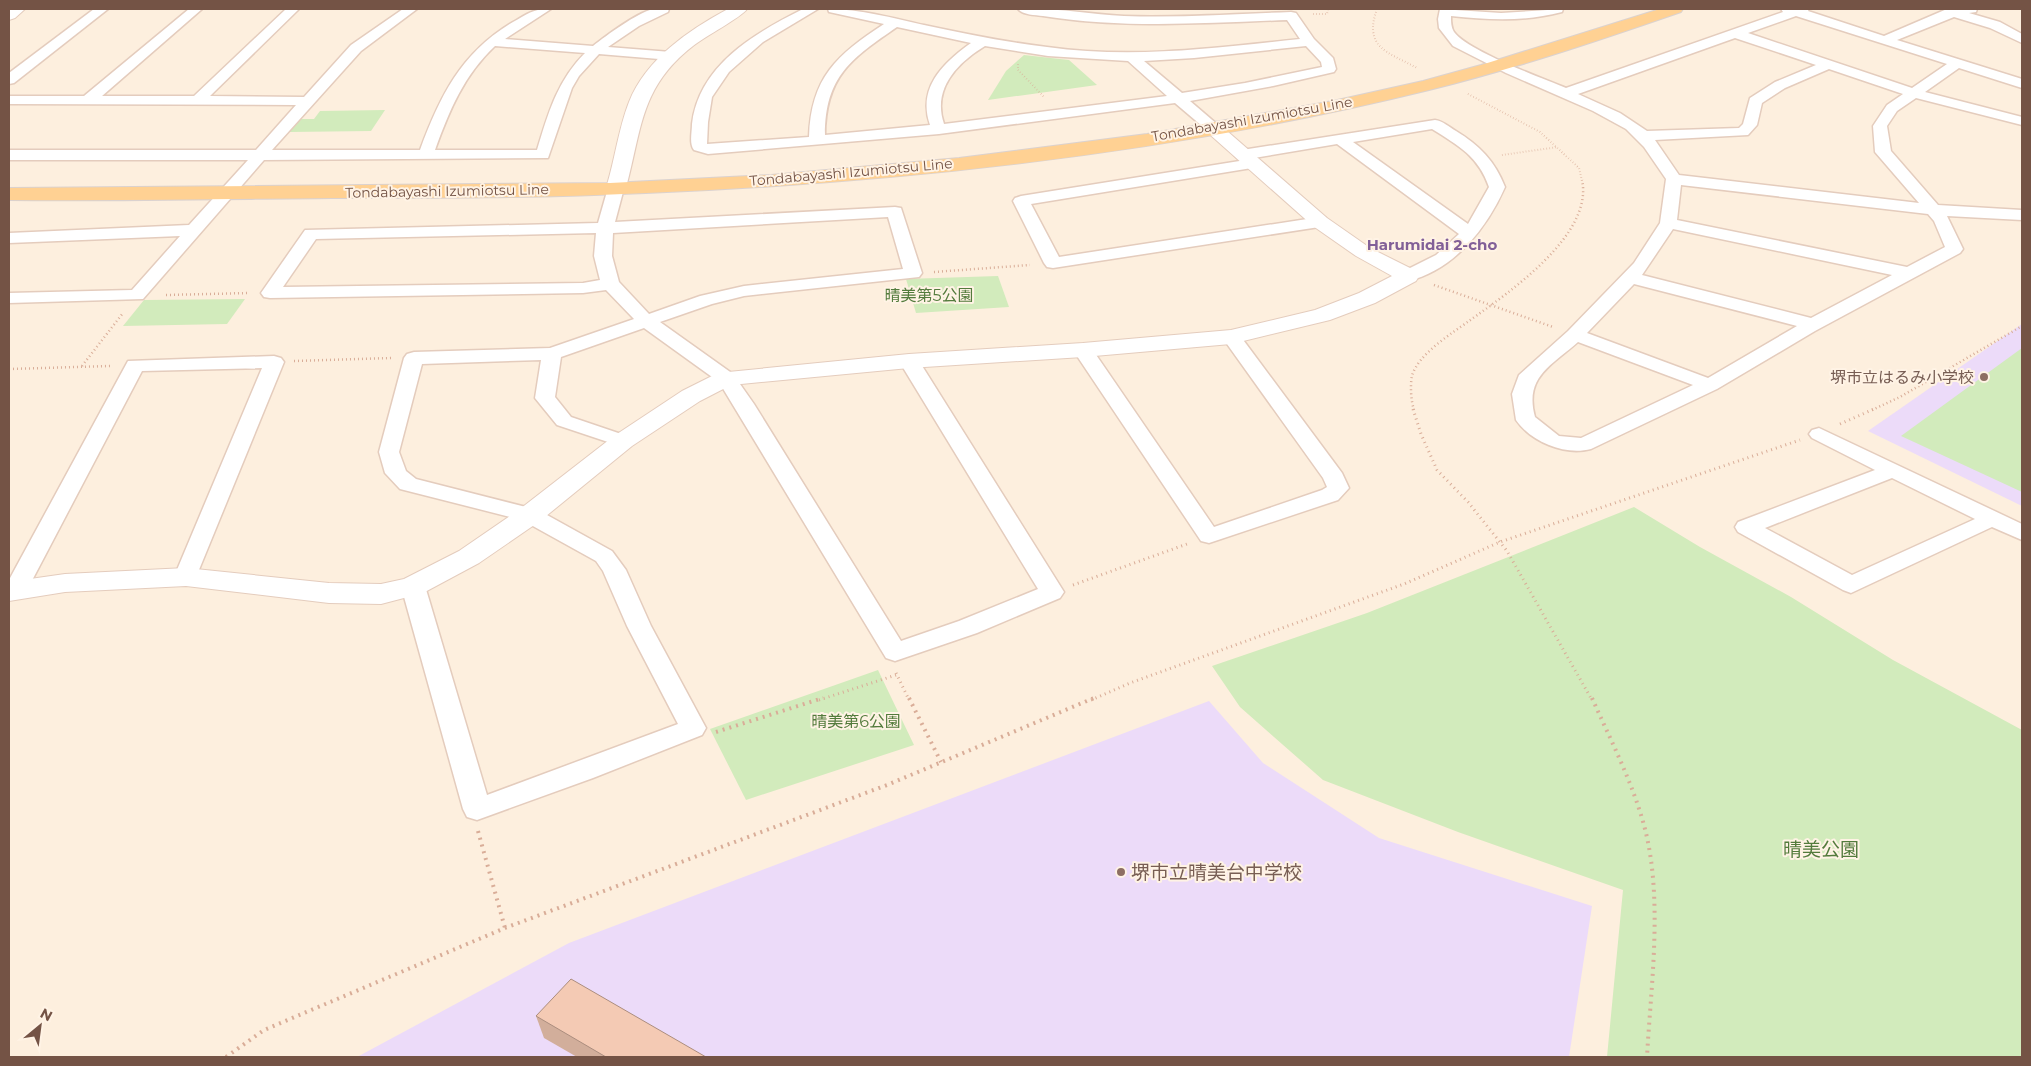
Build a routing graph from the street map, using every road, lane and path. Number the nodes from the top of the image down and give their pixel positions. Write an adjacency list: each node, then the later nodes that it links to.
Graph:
1 (17, 9): 19 (street)
2 (102, 9): 35 (street)
3 (196, 9): 42 (street)
4 (292, 9): 43 (street)
5 (411, 9): 44 (street)
6 (545, 9): 25 (street)
7 (663, 9): 27 (street)
8 (739, 9): 29 (street)
9 (812, 9): 51 (street)
10 (834, 9): 20 (street)
11 (1024, 9): 26 (street)
12 (1377, 9): 34 (path)
13 (1557, 9): 16 (street)
14 (1675, 9): 33 (main road, Tondabayashi Izumiotsu Line)
15 (1971, 9): 18 (street)
16 (1446, 10): 33 (street)
17 (1795, 10): 21 (street); 24 (street)
18 (1948, 10): 22 (street); 24 (street)
19 (9, 15)
20 (896, 22): 23 (street); 51 (street)
21 (1734, 33): 32 (street); 39 (street)
22 (2022, 39)
23 (985, 40): 28 (street); 48 (street)
24 (1885, 40): 31 (street)
25 (493, 42): 27 (street); 55 (street)
26 (1310, 42): 30 (street); 40 (street)
27 (596, 49): 29 (street); 55 (street)
28 (1035, 50): 30 (street); 45 (path)
29 (671, 56): 59 (street)
30 (1131, 57): 40 (street)
31 (1958, 63): 36 (street); 38 (street)
32 (1828, 65): 38 (street); 49 (street)
33 (1500, 66): 39 (street); 47 (main road, Tondabayashi Izumiotsu Line)
34 (1420, 70)
35 (9, 80)
36 (2022, 84)
37 (1463, 91): 52 (path)
38 (1914, 92): 46 (street); 62 (street)
39 (1564, 94): 49 (street)
40 (1177, 99): 45 (street); 47 (street)
41 (9, 100): 42 (street)
42 (87, 100): 43 (street)
43 (197, 101): 44 (street)
44 (306, 101): 54 (street)
45 (1060, 115): 48 (street)
46 (2022, 121)
47 (1212, 128): 57 (street); 59 (main road, Tondabayashi Izumiotsu Line)
48 (939, 130): 51 (street)
49 (1643, 136): 58 (street)
50 (1341, 140): 56 (street); 57 (street); 68 (street)
51 (817, 141)
52 (1558, 147): 56 (path); 79 (path)
53 (9, 155): 54 (street)
54 (260, 155): 55 (street); 61 (street)
55 (426, 155)
56 (1482, 157): 68 (street)
57 (1247, 159): 64 (street); 70 (street)
58 (1674, 179): 62 (street); 65 (street)
59 (616, 188): 61 (main road, Tondabayashi Izumiotsu Line); 66 (street)
60 (9, 194): 61 (main road, Tondabayashi Izumiotsu Line)
61 (227, 194): 67 (street)
62 (1934, 210): 63 (street); 72 (street)
63 (2022, 215)
64 (1320, 222): 70 (street); 73 (street)
65 (1668, 224): 72 (street); 74 (street)
66 (605, 228): 71 (street); 75 (street); 76 (street)
67 (193, 230): 69 (street); 77 (street)
68 (1469, 233): 73 (street)
69 (9, 238)
70 (1052, 263): 71 (path)
71 (913, 273): 80 (street)
72 (1909, 273): 81 (street)
73 (1408, 276): 79 (path); 84 (street)
74 (1631, 278): 81 (street); 83 (street)
75 (610, 284): 76 (street); 80 (street)
76 (270, 293): 77 (path)
77 (138, 295): 78 (street); 91 (path)
78 (9, 298)
79 (1490, 306): 83 (path); 102 (path)
80 (647, 322): 86 (street); 93 (street)
81 (1813, 324): 94 (street)
82 (2022, 326): 95 (path)
83 (1575, 334): 94 (street); 94 (street)
84 (1232, 336): 85 (street); 101 (street)
85 (1083, 350): 88 (street); 101 (street)
86 (552, 354): 87 (street); 96 (street)
87 (414, 358): 89 (path); 98 (street)
88 (909, 361): 93 (street); 106 (street)
89 (274, 362): 90 (street); 103 (street)
90 (135, 365): 91 (path); 105 (street)
91 (82, 366): 92 (path)
92 (9, 369)
93 (726, 378): 96 (street); 107 (street)
94 (1710, 384)
95 (1819, 434): 97 (street); 102 (path)
96 (623, 441): 98 (street)
97 (1894, 470): 99 (street); 99 (street)
98 (530, 515): 104 (street); 109 (street)
99 (1992, 519): 100 (street)
100 (2022, 533)
101 (1209, 536): 106 (path)
102 (1500, 542): 110 (path); 114 (path)
103 (186, 577): 104 (street); 105 (street)
104 (413, 586): 111 (street)
105 (12, 591)
106 (1052, 592): 107 (street)
107 (895, 652): 108 (path)
108 (897, 675): 109 (path); 110 (path)
109 (693, 728): 111 (street)
110 (941, 762): 112 (path)
111 (477, 809): 112 (path)
112 (505, 928): 113 (path)
113 (226, 1057)
114 (1647, 1057)

